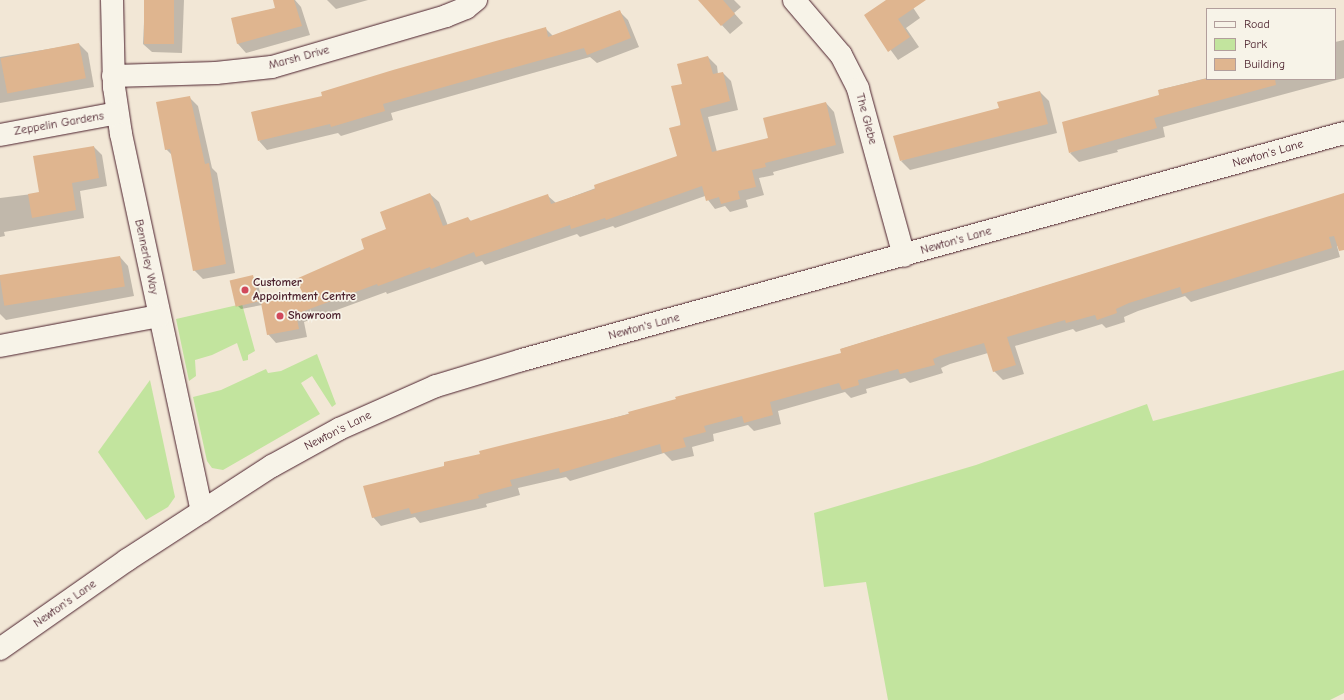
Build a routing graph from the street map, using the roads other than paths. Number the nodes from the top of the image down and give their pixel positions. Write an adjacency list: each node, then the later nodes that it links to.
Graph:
1 (112, 0): 4 (street, Bennerley Way)
2 (476, 0): 4 (street, Marsh Drive)
3 (794, 0): 8 (street, The Glebe)
4 (113, 76): 5 (street, Bennerley Way)
5 (118, 114): 7 (street, Zeppelin Gardens); 9 (street, Bennerley Way)
6 (1344, 133): 8 (street, Newton's Lane)
7 (0, 135)
8 (904, 256): 11 (street, Newton's Lane)
9 (159, 316): 10 (street); 11 (street, Bennerley Way)
10 (0, 346)
11 (202, 511): 12 (street, Newton's Lane)
12 (0, 649)

